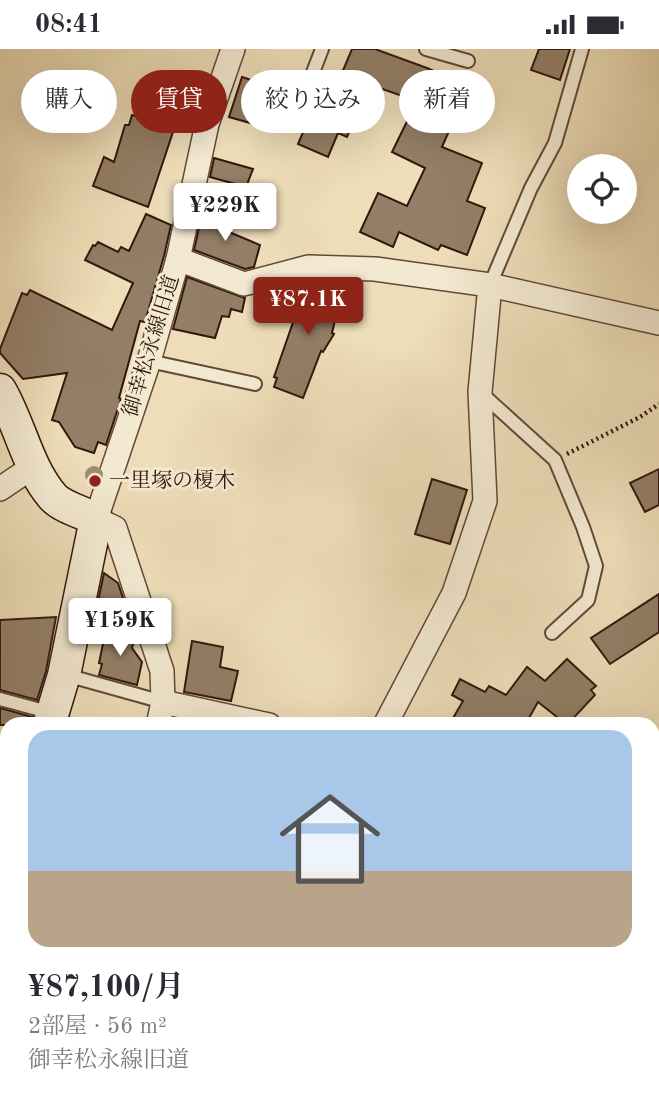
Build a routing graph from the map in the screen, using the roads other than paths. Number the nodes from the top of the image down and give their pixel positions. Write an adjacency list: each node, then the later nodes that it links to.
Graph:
1 (233, 49): 7 (street, 御幸松永線旧道)
2 (322, 49): 6 (lane)
3 (426, 49): 5 (lane)
4 (582, 49): 8 (lane)
5 (468, 61)
6 (314, 70)
7 (178, 258): 8 (street); 10 (street, 御幸松永線旧道)
8 (491, 285): 9 (street); 13 (street)
9 (659, 323)
10 (149, 361): 11 (lane); 16 (street, 御幸松永線旧道)
11 (255, 384)
12 (0, 390): 14 (main road)
13 (480, 391): 17 (lane); 25 (street)
14 (34, 466): 15 (street); 16 (main road)
15 (0, 489)
16 (96, 519): 18 (main road); 20 (street)
17 (552, 633)
18 (64, 675): 20 (lane); 22 (main road)
19 (0, 699): 21 (lane)
20 (163, 702): 23 (street); 24 (street)
21 (46, 717)
22 (52, 717)
23 (160, 717)
24 (232, 717)
25 (389, 717)

